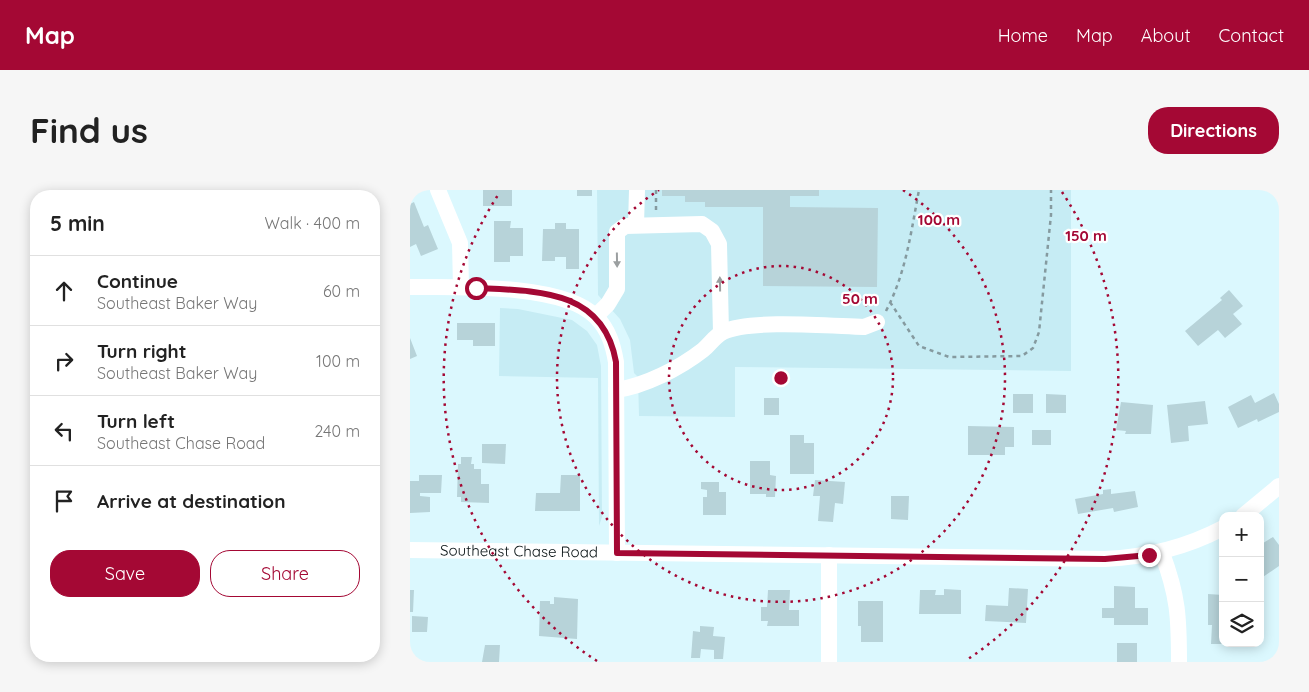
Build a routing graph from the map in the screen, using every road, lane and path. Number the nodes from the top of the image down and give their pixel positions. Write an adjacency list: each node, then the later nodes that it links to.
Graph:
1 (438, 190): 9 (street)
2 (638, 190): 7 (street)
3 (656, 190): 6 (path)
4 (919, 190): 10 (path)
5 (1051, 190): 10 (path)
6 (656, 200)
7 (636, 225): 11 (street, one-way to 11); 13 (street, one-way to 7)
8 (410, 287): 9 (street)
9 (461, 287): 11 (street)
10 (890, 302): 12 (path)
11 (596, 316): 14 (street)
12 (877, 322): 13 (street)
13 (721, 332): 14 (street)
14 (616, 390): 19 (street)
15 (1279, 486): 16 (street)
16 (1248, 512)
17 (1219, 530): 20 (street, Southeast Chase Road)
18 (410, 550): 19 (street, Southeast Chase Road)
19 (617, 553): 21 (street, Southeast Chase Road)
20 (1162, 553): 21 (street, Southeast Chase Road); 23 (street)
21 (829, 555): 22 (street)
22 (829, 662)
23 (1179, 662)

